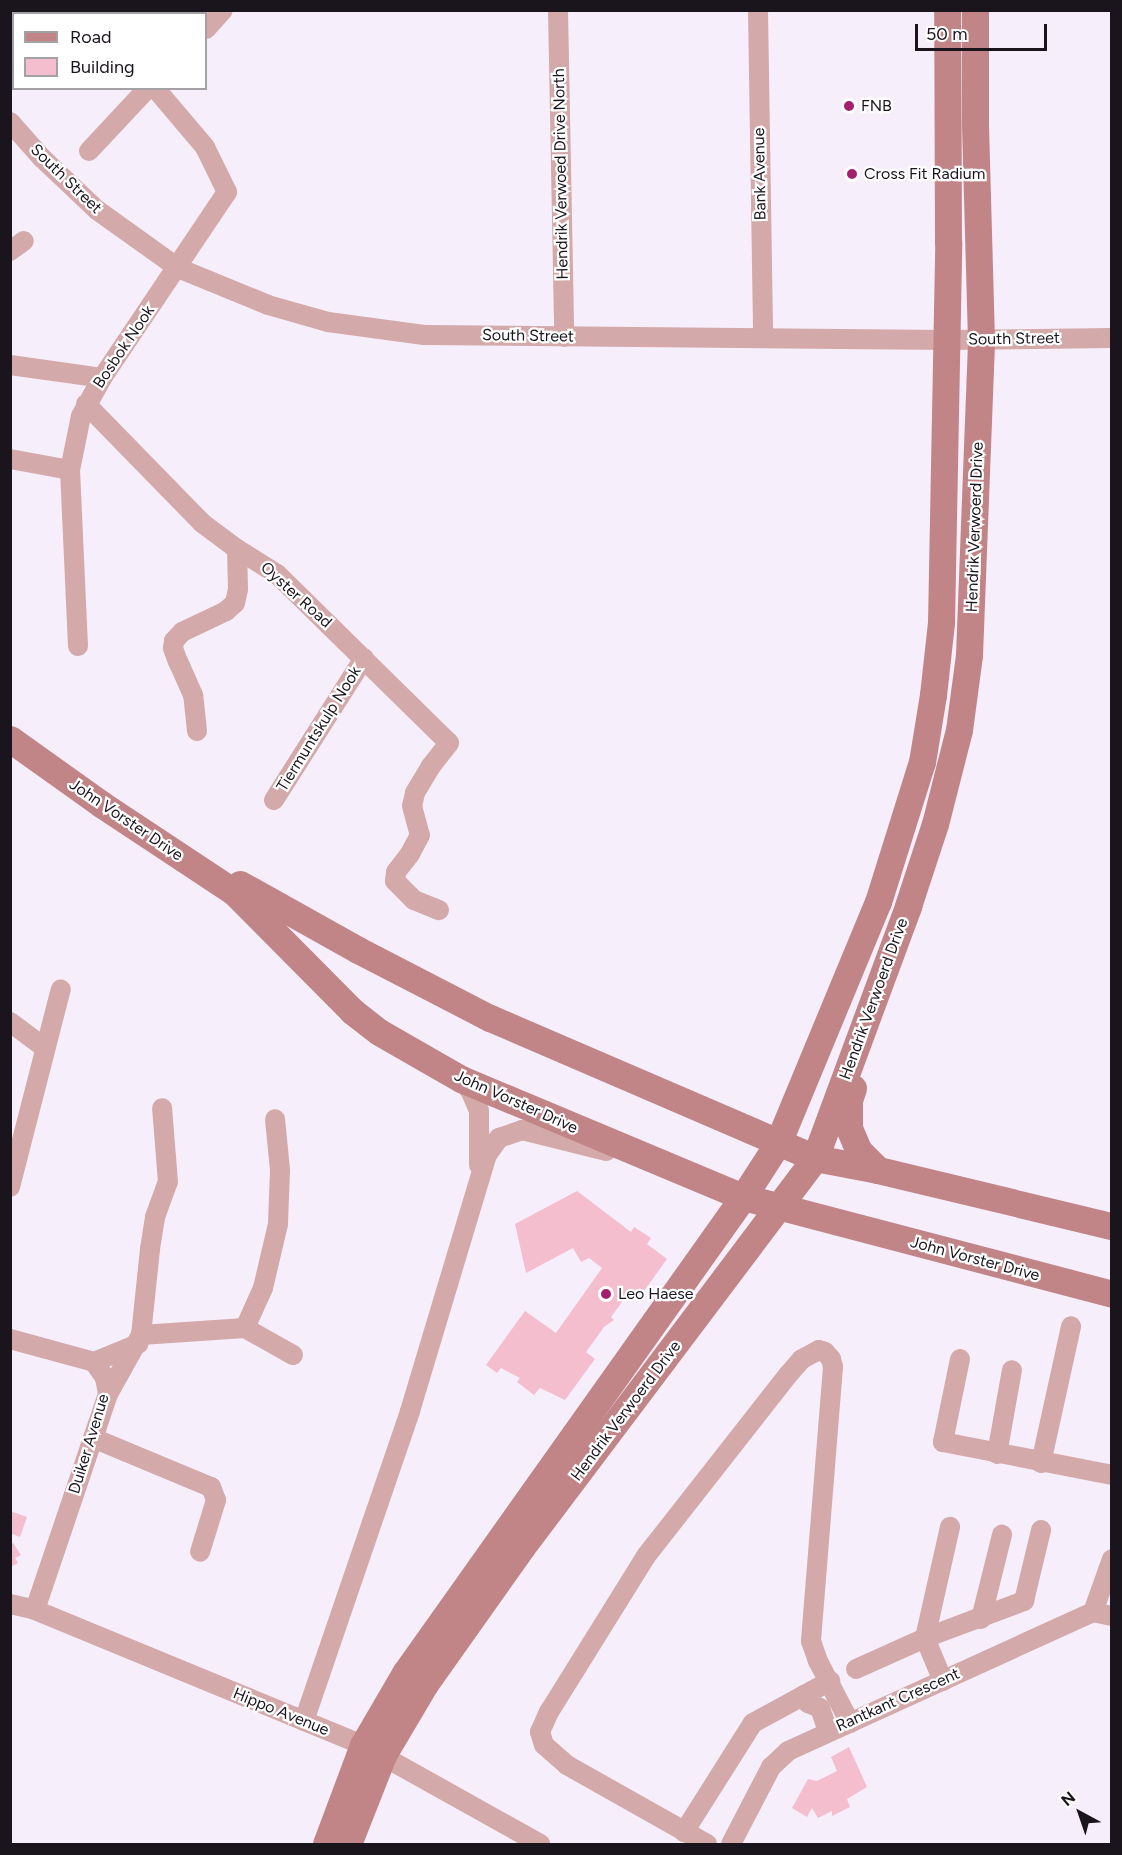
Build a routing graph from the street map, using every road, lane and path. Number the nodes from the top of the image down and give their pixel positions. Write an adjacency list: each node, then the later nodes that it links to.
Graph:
1 (224, 10): 6 (street)
2 (558, 10): 12 (street, Hendrik Verwoed Drive North)
3 (758, 10): 13 (street, Bank Avenue)
4 (948, 10): 15 (main road, Hendrik Verwoerd Drive)
5 (975, 10): 16 (main road, Hendrik Verwoerd Drive)
6 (207, 28)
7 (146, 90): 10 (street)
8 (157, 90): 11 (street, Bosbok Nook)
9 (10, 122): 11 (street, South Street)
10 (90, 151)
11 (178, 268): 12 (street, South Street); 18 (street, Bosbok Nook)
12 (564, 337): 13 (street, South Street)
13 (763, 337): 15 (street, South Street)
14 (1112, 338): 16 (street, South Street)
15 (947, 340): 16 (street, South Street); 37 (main road, Hendrik Verwoerd Drive)
16 (981, 340): 30 (main road, Hendrik Verwoerd Drive)
17 (10, 365): 18 (street)
18 (102, 378): 19 (street, Bosbok Nook)
19 (86, 404): 21 (street, Bosbok Nook); 22 (street, Oyster Road)
20 (10, 459): 21 (street)
21 (70, 470): 23 (street, Bosbok Nook)
22 (237, 549): 24 (street, Oyster Road); 26 (street)
23 (78, 646)
24 (364, 658): 28 (street, Tiermuntskulp Nook); 29 (street, Oyster Road)
25 (10, 729): 37 (main road, John Vorster Drive)
26 (197, 731)
27 (10, 739): 34 (main road, John Vorster Drive)
28 (274, 800)
29 (439, 910)
30 (898, 935): 38 (main road, Hendrik Verwoerd Drive); 40 (main road)
31 (61, 989): 33 (street)
32 (10, 1022): 33 (street)
33 (45, 1048): 42 (street)
34 (461, 1079): 39 (main road, John Vorster Drive); 41 (street)
35 (162, 1108): 50 (street)
36 (275, 1119): 48 (street)
37 (778, 1143): 38 (main road, John Vorster Drive); 43 (main road, Hendrik Verwoerd Drive)
38 (815, 1158): 40 (main road, John Vorster Drive); 44 (main road, Hendrik Verwoerd Drive)
39 (675, 1169): 41 (street); 43 (main road, John Vorster Drive)
40 (878, 1170): 45 (main road, John Vorster Drive)
41 (478, 1177): 74 (street)
42 (10, 1187)
43 (743, 1197): 44 (main road, John Vorster Drive); 77 (main road, Hendrik Verwoerd Drive)
44 (779, 1208): 46 (main road, John Vorster Drive); 77 (main road, Hendrik Verwoerd Drive)
45 (1112, 1226)
46 (1112, 1294)
47 (1071, 1326): 58 (street)
48 (245, 1328): 50 (street); 51 (street)
49 (10, 1339): 53 (street)
50 (140, 1340): 53 (street); 55 (street)
51 (293, 1355)
52 (960, 1359): 57 (street)
53 (94, 1362): 55 (street, Duiker Avenue)
54 (1012, 1370): 57 (street)
55 (108, 1394): 56 (street, Duiker Avenue)
56 (93, 1438): 63 (street); 66 (street, Duiker Avenue)
57 (997, 1454): 58 (street)
58 (1041, 1463): 59 (street)
59 (1112, 1475)
60 (950, 1527): 69 (street)
61 (1041, 1530): 68 (street)
62 (1002, 1535): 68 (street)
63 (200, 1552)
64 (1112, 1559): 67 (street)
65 (10, 1604): 66 (street, Hippo Avenue)
66 (35, 1610): 74 (street, Hippo Avenue)
67 (1102, 1614): 71 (street, Rantkant Crescent)
68 (981, 1619): 69 (street)
69 (925, 1638): 70 (street); 71 (street)
70 (856, 1669)
71 (943, 1680): 75 (street, Rantkant Crescent)
72 (830, 1681): 73 (street); 75 (street); 78 (street)
73 (804, 1695): 76 (street); 78 (street)
74 (304, 1721): 77 (street, Hippo Avenue)
75 (850, 1723): 76 (street, Rantkant Crescent)
76 (828, 1731): 83 (street, Rantkant Crescent)
77 (373, 1750): 79 (main road, Hendrik Verwoerd Drive); 80 (main road, Hendrik Verwoerd Drive); 81 (street, Hippo Avenue)
78 (684, 1832): 82 (street)
79 (326, 1845)
80 (348, 1845)
81 (540, 1845)
82 (707, 1845)
83 (731, 1845)

